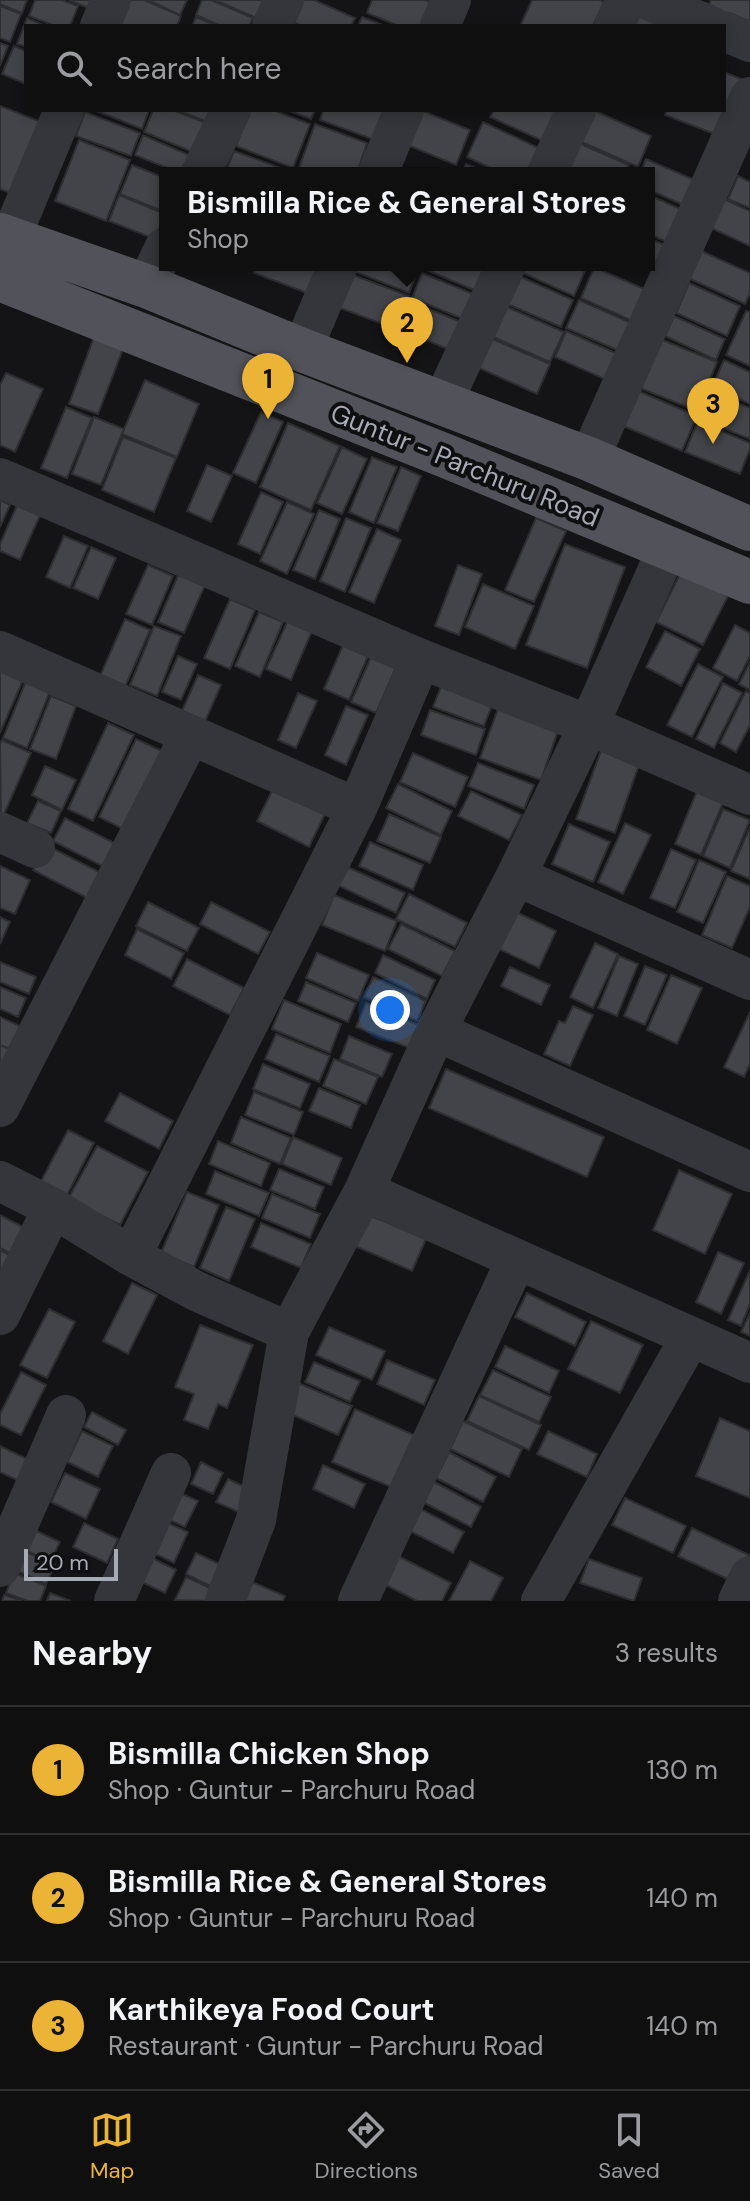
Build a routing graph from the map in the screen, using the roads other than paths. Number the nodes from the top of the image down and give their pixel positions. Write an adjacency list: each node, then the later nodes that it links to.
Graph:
1 (111, 0): 6 (street)
2 (284, 0): 7 (street)
3 (451, 0): 8 (street)
4 (626, 0): 9 (street)
5 (648, 0): 10 (street)
6 (101, 24)
7 (273, 24)
8 (441, 24)
9 (615, 24)
10 (706, 24)
11 (726, 32): 12 (street)
12 (750, 42)
13 (750, 97): 28 (street)
14 (63, 112): 21 (street)
15 (230, 112): 18 (street)
16 (403, 112): 19 (street)
17 (575, 112): 20 (street)
18 (204, 167)
19 (380, 167)
20 (550, 167)
21 (2, 254): 25 (main road, Guntur - Parchuru Road); 31 (main road, Guntur - Parchuru Road)
22 (159, 259): 25 (street)
23 (335, 271): 26 (street)
24 (503, 271): 27 (street)
25 (146, 286): 26 (main road, Guntur - Parchuru Road)
26 (302, 350): 27 (main road, Guntur - Parchuru Road)
27 (442, 404): 28 (main road, Guntur - Parchuru Road)
28 (589, 459): 30 (main road, Guntur - Parchuru Road)
29 (0, 478): 34 (street)
30 (747, 518)
31 (667, 549): 32 (main road, Guntur - Parchuru Road); 35 (street)
32 (750, 582)
33 (0, 651): 36 (street)
34 (421, 659): 35 (street); 38 (street)
35 (589, 725): 37 (street); 39 (street)
36 (190, 736): 38 (street); 42 (street)
37 (750, 795)
38 (357, 808): 47 (street)
39 (516, 876): 40 (street); 41 (street)
40 (750, 980)
41 (436, 1031): 43 (street); 45 (street)
42 (0, 1107)
43 (750, 1172)
44 (0, 1181): 46 (street)
45 (364, 1191): 48 (street); 50 (street)
46 (53, 1208): 47 (street); 49 (street)
47 (131, 1256): 50 (street)
48 (516, 1260): 51 (street); 59 (street)
49 (0, 1315)
50 (289, 1332): 58 (street)
51 (690, 1338): 52 (street); 60 (street)
52 (750, 1363)
53 (66, 1415): 55 (street)
54 (171, 1473): 57 (street)
55 (0, 1567)
56 (750, 1576): 61 (street)
57 (114, 1601)
58 (225, 1601)
59 (358, 1601)
60 (541, 1601)
61 (738, 1601)

